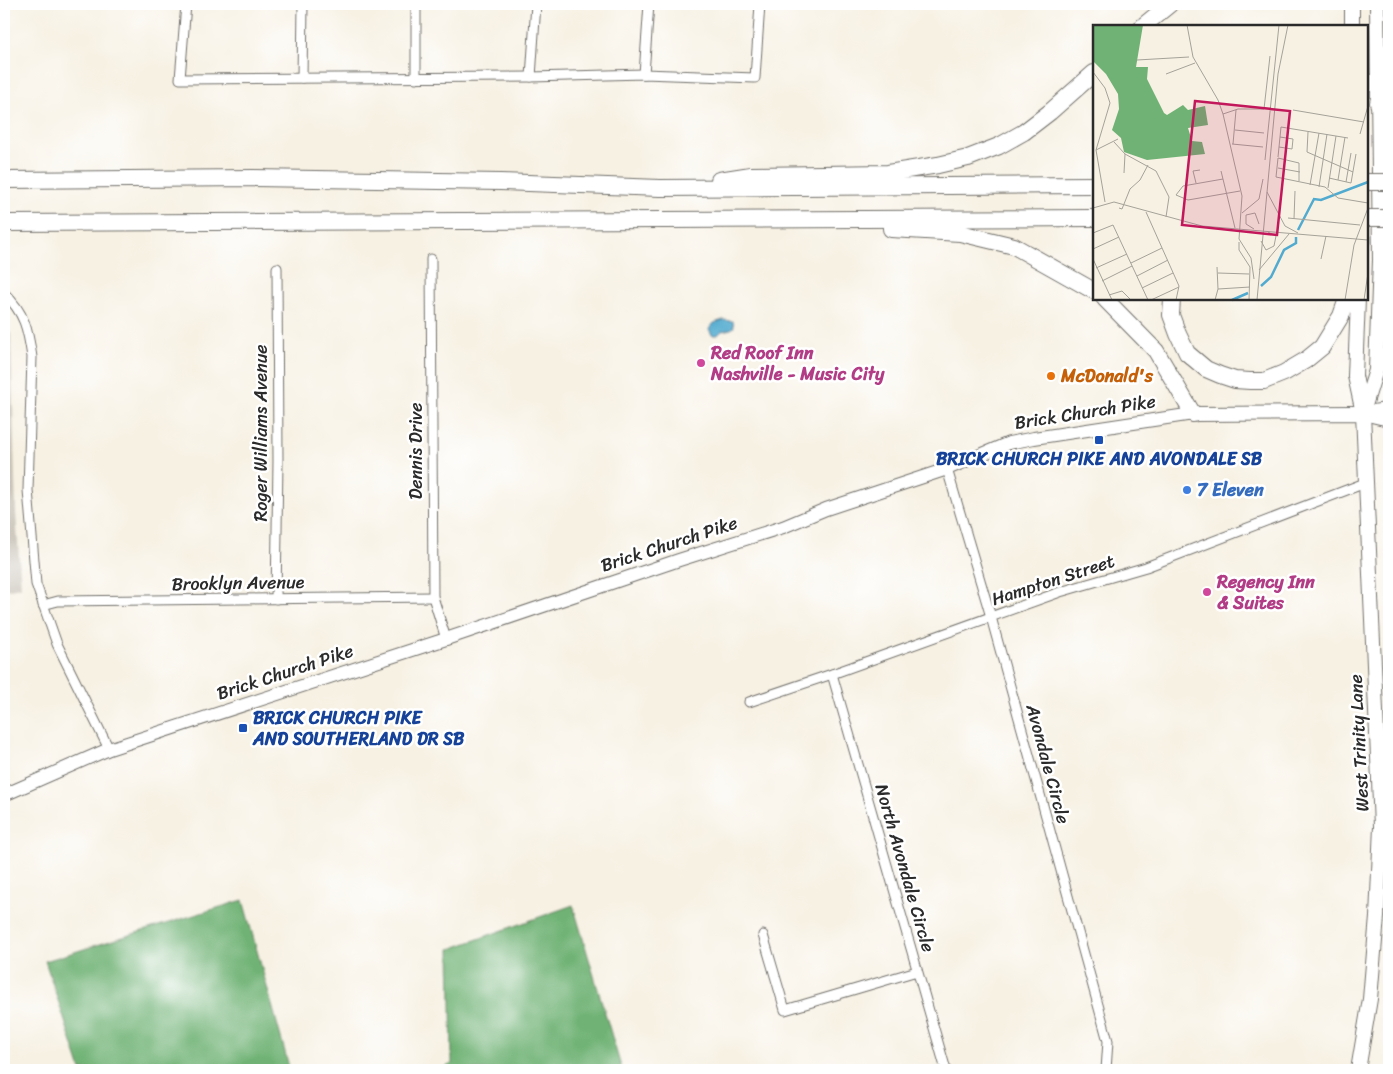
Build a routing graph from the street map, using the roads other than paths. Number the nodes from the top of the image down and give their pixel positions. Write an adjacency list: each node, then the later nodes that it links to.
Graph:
1 (186, 4): 16 (street)
2 (303, 4): 16 (street)
3 (416, 4): 17 (street)
4 (536, 4): 15 (street)
5 (649, 4): 14 (street)
6 (760, 4): 14 (street)
7 (1170, 4): 10 (highway)
8 (1352, 4): 11 (main road)
9 (1376, 4): 18 (main road, West Trinity Lane)
10 (1144, 25)
11 (1352, 25)
12 (1389, 51): 18 (highway)
13 (1093, 73): 23 (highway)
14 (644, 74): 15 (street)
15 (531, 77): 17 (street)
16 (302, 78): 17 (street)
17 (416, 78)
18 (1378, 103): 38 (main road, West Trinity Lane)
19 (4, 180): 23 (highway)
20 (1368, 182): 21 (highway, bridge)
21 (1389, 182)
22 (1093, 185): 23 (highway)
23 (660, 188)
24 (1093, 218): 27 (highway)
25 (1368, 218): 26 (highway, bridge)
26 (1389, 218)
27 (731, 219): 28 (highway); 31 (highway)
28 (4, 223)
29 (431, 259): 43 (street, Dennis Drive)
30 (277, 268): 44 (street, Roger Williams Avenue)
31 (1093, 290)
32 (4, 293): 45 (street)
33 (1106, 300): 39 (highway)
34 (1172, 300): 35 (highway)
35 (1347, 300)
36 (1358, 300): 38 (main road, West Trinity Lane)
37 (1389, 408): 38 (street, Brick Church Pike)
38 (1363, 413): 39 (main road, Brick Church Pike); 40 (main road, Brick Church Pike); 42 (main road, West Trinity Lane)
39 (1193, 414): 41 (main road, Brick Church Pike)
40 (1389, 419)
41 (947, 469): 46 (street, Avondale Circle); 47 (main road, Brick Church Pike)
42 (1365, 483): 46 (street, Hampton Street); 56 (main road, West Trinity Lane)
43 (433, 597): 44 (street, Brooklyn Avenue); 47 (street, Dennis Drive)
44 (276, 599): 45 (street, Brooklyn Avenue)
45 (43, 605): 50 (street)
46 (991, 617): 48 (street, Hampton Street); 55 (street, Avondale Circle)
47 (446, 639): 50 (main road, Brick Church Pike)
48 (832, 674): 49 (street, Hampton Street); 53 (street, North Avondale Circle)
49 (749, 702)
50 (109, 749): 51 (main road, Brick Church Pike)
51 (4, 795)
52 (763, 935): 53 (street)
53 (916, 971): 54 (street, North Avondale Circle)
54 (946, 1070)
55 (1106, 1070)
56 (1358, 1070)

